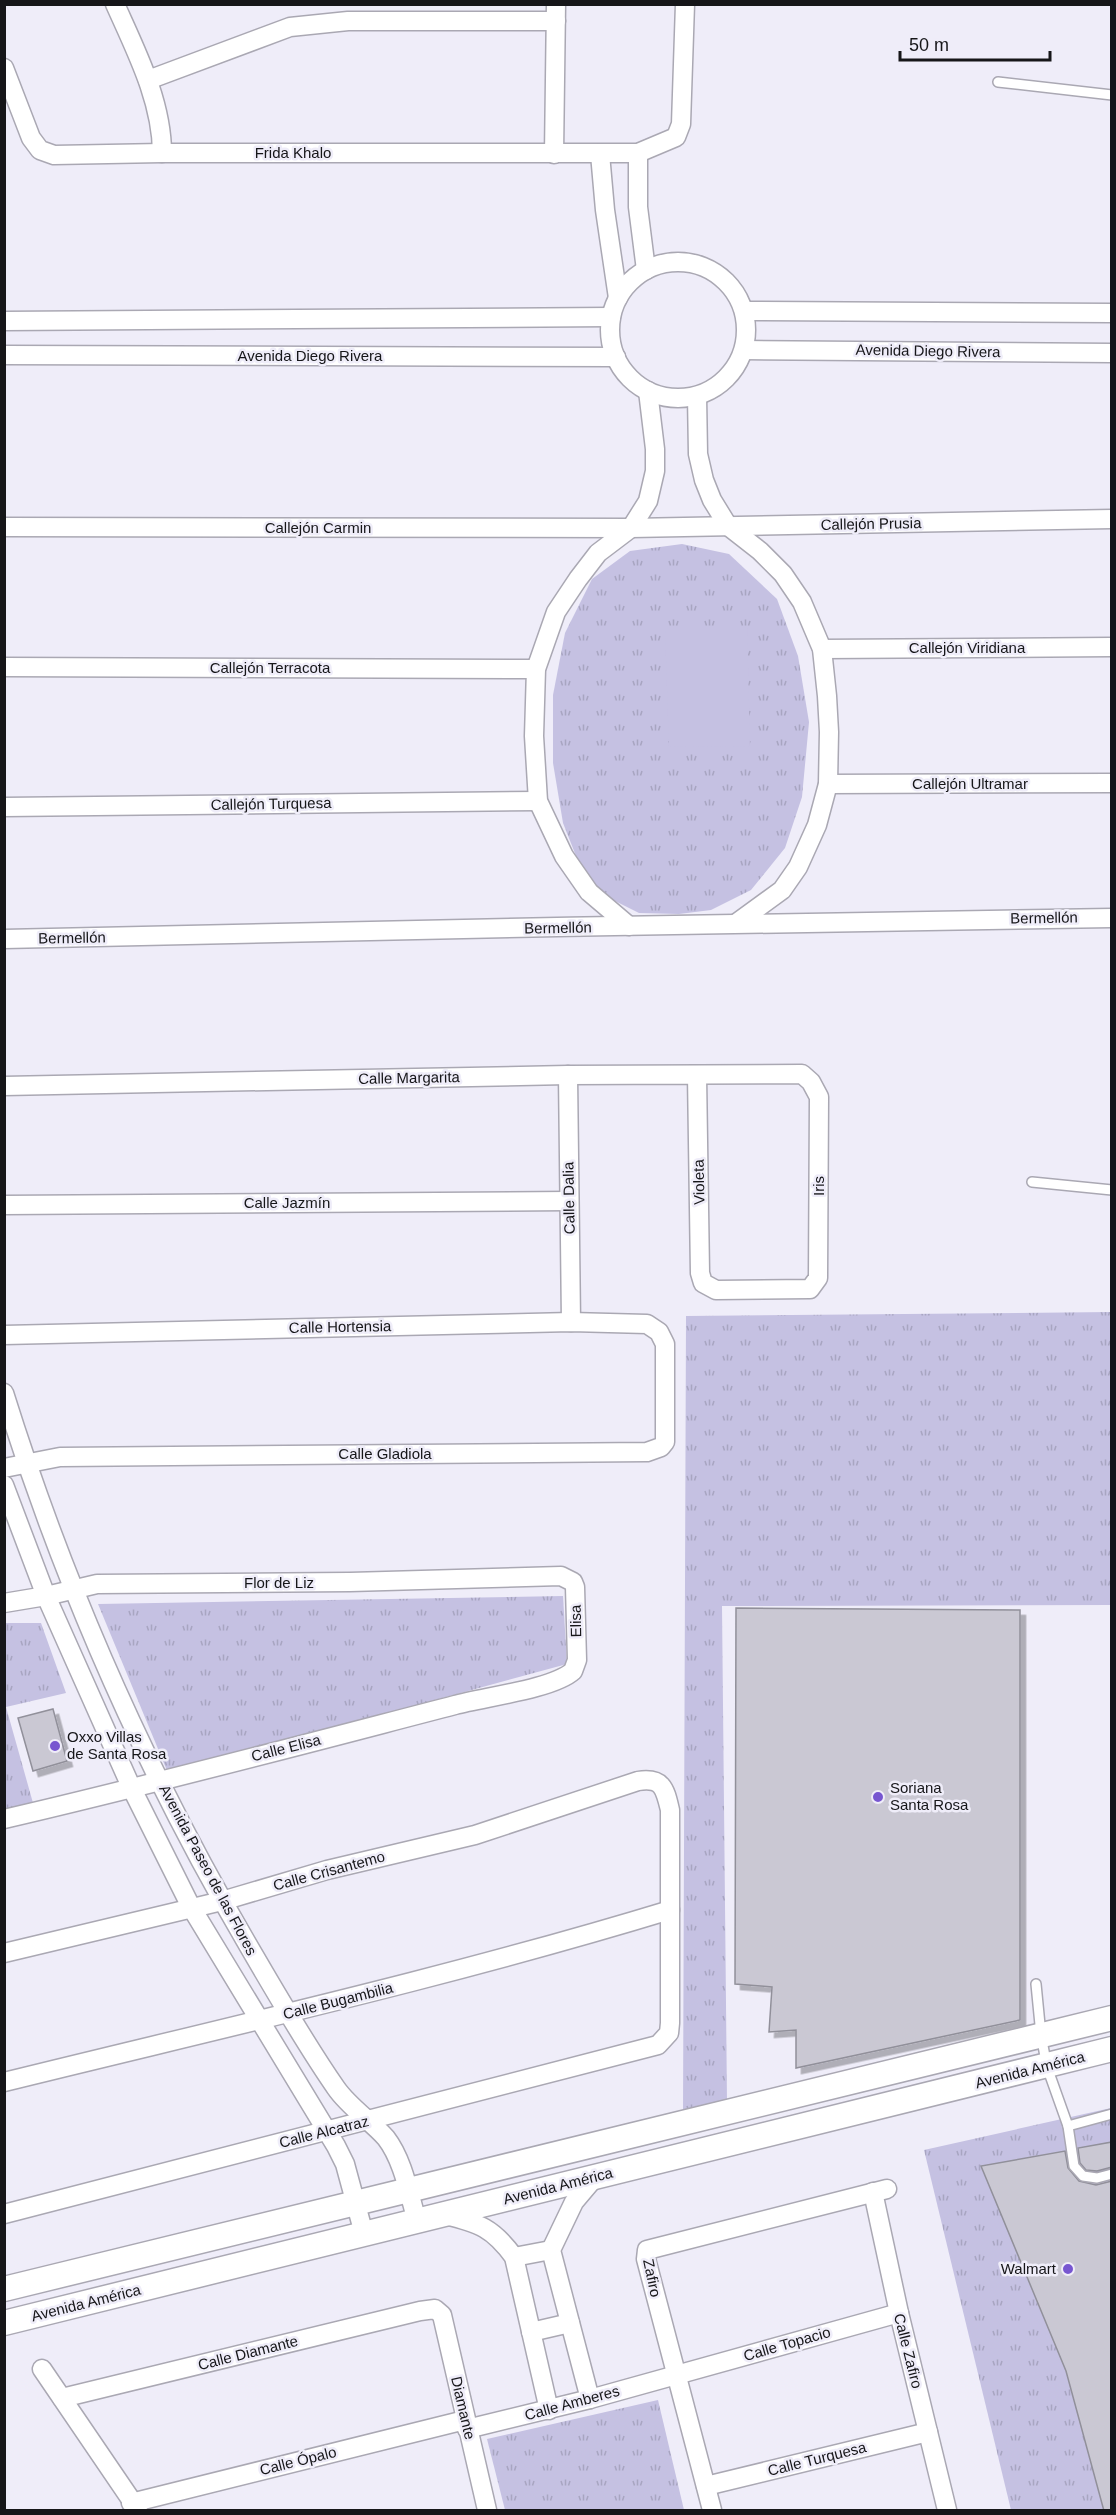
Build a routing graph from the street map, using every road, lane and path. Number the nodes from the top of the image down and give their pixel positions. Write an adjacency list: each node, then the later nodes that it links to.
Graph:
1 (115, 4): 6 (street)
2 (685, 4): 10 (street)
3 (348, 13): 4 (street); 6 (street)
4 (556, 13): 11 (street)
5 (4, 68): 9 (street, Frida Khalo)
6 (148, 80): 9 (street)
7 (998, 82): 8 (lane)
8 (1112, 95)
9 (162, 153): 11 (street, Frida Khalo)
10 (638, 153): 12 (street, Frida Khalo); 13 (street)
11 (554, 154): 12 (street, Frida Khalo)
12 (600, 154): 14 (street)
13 (646, 270): 14 (street); 15 (street)
14 (618, 298): 17 (street)
15 (744, 311): 16 (street); 19 (street)
16 (1112, 313)
17 (611, 317): 18 (street); 22 (street)
18 (10, 321): 21 (street)
19 (744, 350): 20 (street, Avenida Diego Rivera); 24 (street)
20 (1112, 353)
21 (10, 355): 22 (street, Avenida Diego Rivera)
22 (616, 357): 23 (street)
23 (648, 391): 24 (street); 28 (street)
24 (697, 396): 26 (street)
25 (1112, 519): 26 (street, Callejón Prusia)
26 (728, 526): 28 (street, Callejón Prusia); 30 (street)
27 (4, 527): 28 (street, Callejón Carmin)
28 (631, 528): 32 (street)
29 (1112, 647): 30 (street, Callejón Viridiana)
30 (822, 649): 34 (street)
31 (4, 667): 32 (street, Callejón Terracota)
32 (536, 669): 35 (street)
33 (1112, 783): 34 (street, Callejón Ultramar)
34 (828, 784): 38 (street)
35 (538, 801): 36 (street, Callejón Turquesa); 39 (street)
36 (4, 807)
37 (1112, 918): 38 (street, Bermellón)
38 (738, 922): 39 (street, Bermellón)
39 (629, 926): 40 (street, Bermellón)
40 (4, 939)
41 (568, 1075): 42 (street, Calle Margarita); 44 (street, Calle Margarita); 47 (street, Calle Dalia)
42 (697, 1075): 43 (street, Calle Margarita); 49 (street, Violeta)
43 (811, 1082): 49 (street, Iris)
44 (4, 1086)
45 (1032, 1182): 46 (lane)
46 (1112, 1191)
47 (569, 1201): 48 (street, Calle Jazmín); 50 (street, Calle Dalia)
48 (4, 1205)
49 (810, 1289)
50 (572, 1322): 51 (street, Calle Hortensia); 52 (street, Calle Hortensia)
51 (4, 1335)
52 (665, 1344): 54 (street, Calle Gladiola)
53 (4, 1393): 54 (street, Avenida Paseo de las Flores)
54 (28, 1463): 55 (street, Calle Gladiola); 58 (street, Avenida Paseo de las Flores)
55 (4, 1468)
56 (4, 1485): 59 (street, Avenida Paseo de las Flores)
57 (556, 1577): 58 (street, Flor de Liz); 61 (street, Elisa)
58 (73, 1588): 59 (street, Flor de Liz); 62 (street, Avenida Paseo de las Flores)
59 (46, 1596): 60 (street, Flor de Liz); 63 (street, Avenida Paseo de las Flores)
60 (4, 1603)
61 (567, 1676): 62 (street, Calle Elisa)
62 (159, 1780): 63 (street, Calle Elisa); 65 (street, Avenida Paseo de las Flores)
63 (132, 1789): 64 (street, Calle Elisa); 66 (street, Avenida Paseo de las Flores)
64 (4, 1818)
65 (222, 1901): 66 (street, Calle Crisantemo); 67 (street, Calle Crisantemo); 70 (street, Avenida Paseo de las Flores)
66 (191, 1907): 68 (street, Calle Crisantemo); 72 (street, Avenida Paseo de las Flores)
67 (670, 1910): 70 (street, Calle Bugambilia); 80 (street, Calle Alcatraz)
68 (4, 1953)
69 (1036, 1984): 73 (lane)
70 (288, 2013): 72 (street, Calle Bugambilia); 80 (street, Avenida Paseo de las Flores)
71 (1112, 2018): 73 (main road, Avenida América)
72 (261, 2020): 76 (street, Calle Bugambilia); 83 (street, Avenida Paseo de las Flores)
73 (1041, 2035): 75 (lane); 77 (main road, Avenida América)
74 (1112, 2049): 75 (main road, Avenida América)
75 (1047, 2067): 81 (lane); 82 (main road, Avenida América)
76 (4, 2082)
77 (776, 2101): 78 (main road, Avenida América); 82 (main road)
78 (725, 2114): 84 (main road); 88 (main road, Avenida América)
79 (1112, 2114): 81 (lane)
80 (369, 2121): 83 (street, Calle Alcatraz); 88 (street, Avenida Paseo de las Flores)
81 (1068, 2126): 85 (lane)
82 (785, 2130): 84 (main road, Avenida América)
83 (328, 2131): 89 (street, Avenida Paseo de las Flores); 90 (street, Calle Alcatraz)
84 (738, 2142): 86 (main road, Avenida América)
85 (1112, 2174)
86 (596, 2176): 91 (main road, Avenida América); 94 (street)
87 (880, 2190): 98 (street, Calle Zafiro); 103 (street, Zafiro)
88 (409, 2192): 89 (main road, Avenida América); 92 (street, Avenida Paseo de las Flores)
89 (355, 2205): 93 (street, Avenida Paseo de las Flores); 96 (main road, Avenida América)
90 (4, 2214)
91 (443, 2214): 92 (main road, Avenida América); 95 (street)
92 (417, 2221): 93 (main road, Avenida América)
93 (364, 2234): 99 (main road, Avenida América)
94 (551, 2250): 95 (street); 100 (street)
95 (514, 2258): 101 (street)
96 (4, 2289)
97 (435, 2309): 104 (street, Calle Diamante); 107 (street, Diamante)
98 (899, 2313): 103 (street, Calle Topacio); 108 (street, Calle Zafiro)
99 (4, 2323)
100 (570, 2323): 101 (street); 105 (street)
101 (531, 2332): 106 (street)
102 (42, 2369): 104 (street)
103 (675, 2375): 105 (street, Calle Amberes); 109 (street, Zafiro)
104 (62, 2398): 110 (street)
105 (590, 2399): 106 (street, Calle Amberes)
106 (549, 2410): 107 (street, Calle Amberes)
107 (466, 2424): 110 (street, Calle Ópalo); 111 (street, Diamante)
108 (928, 2432): 109 (street, Calle Turquesa); 113 (street, Calle Zafiro)
109 (706, 2486): 112 (street, Zafiro)
110 (134, 2507)
111 (487, 2511)
112 (712, 2511)
113 (947, 2511)

